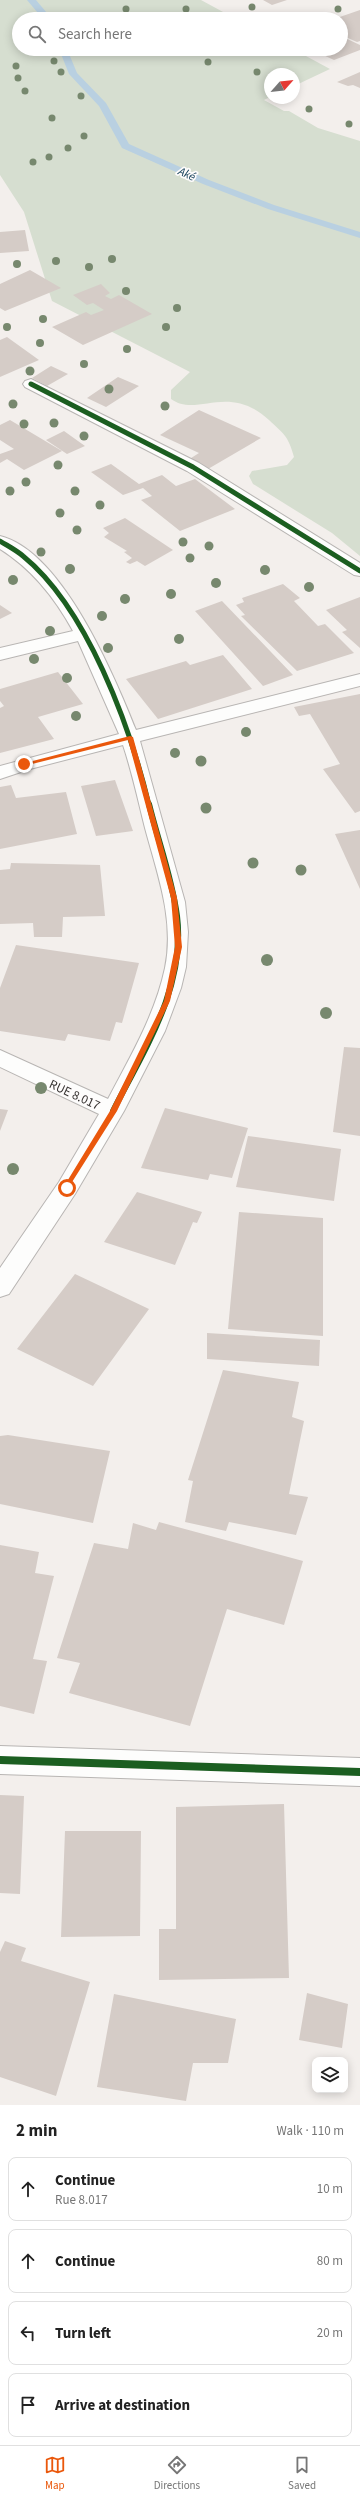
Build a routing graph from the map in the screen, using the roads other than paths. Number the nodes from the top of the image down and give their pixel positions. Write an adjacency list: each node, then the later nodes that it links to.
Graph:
1 (31, 384): 3 (street)
2 (0, 541): 4 (street)
3 (360, 571)
4 (84, 634): 5 (street); 7 (street)
5 (0, 654)
6 (360, 680): 7 (street)
7 (130, 737): 8 (street); 10 (street)
8 (0, 773)
9 (0, 1058): 10 (street, RUE 8.017)
10 (113, 1111): 11 (street, RUE 8.017)
11 (0, 1287)
12 (0, 1760): 13 (street)
13 (360, 1772)

